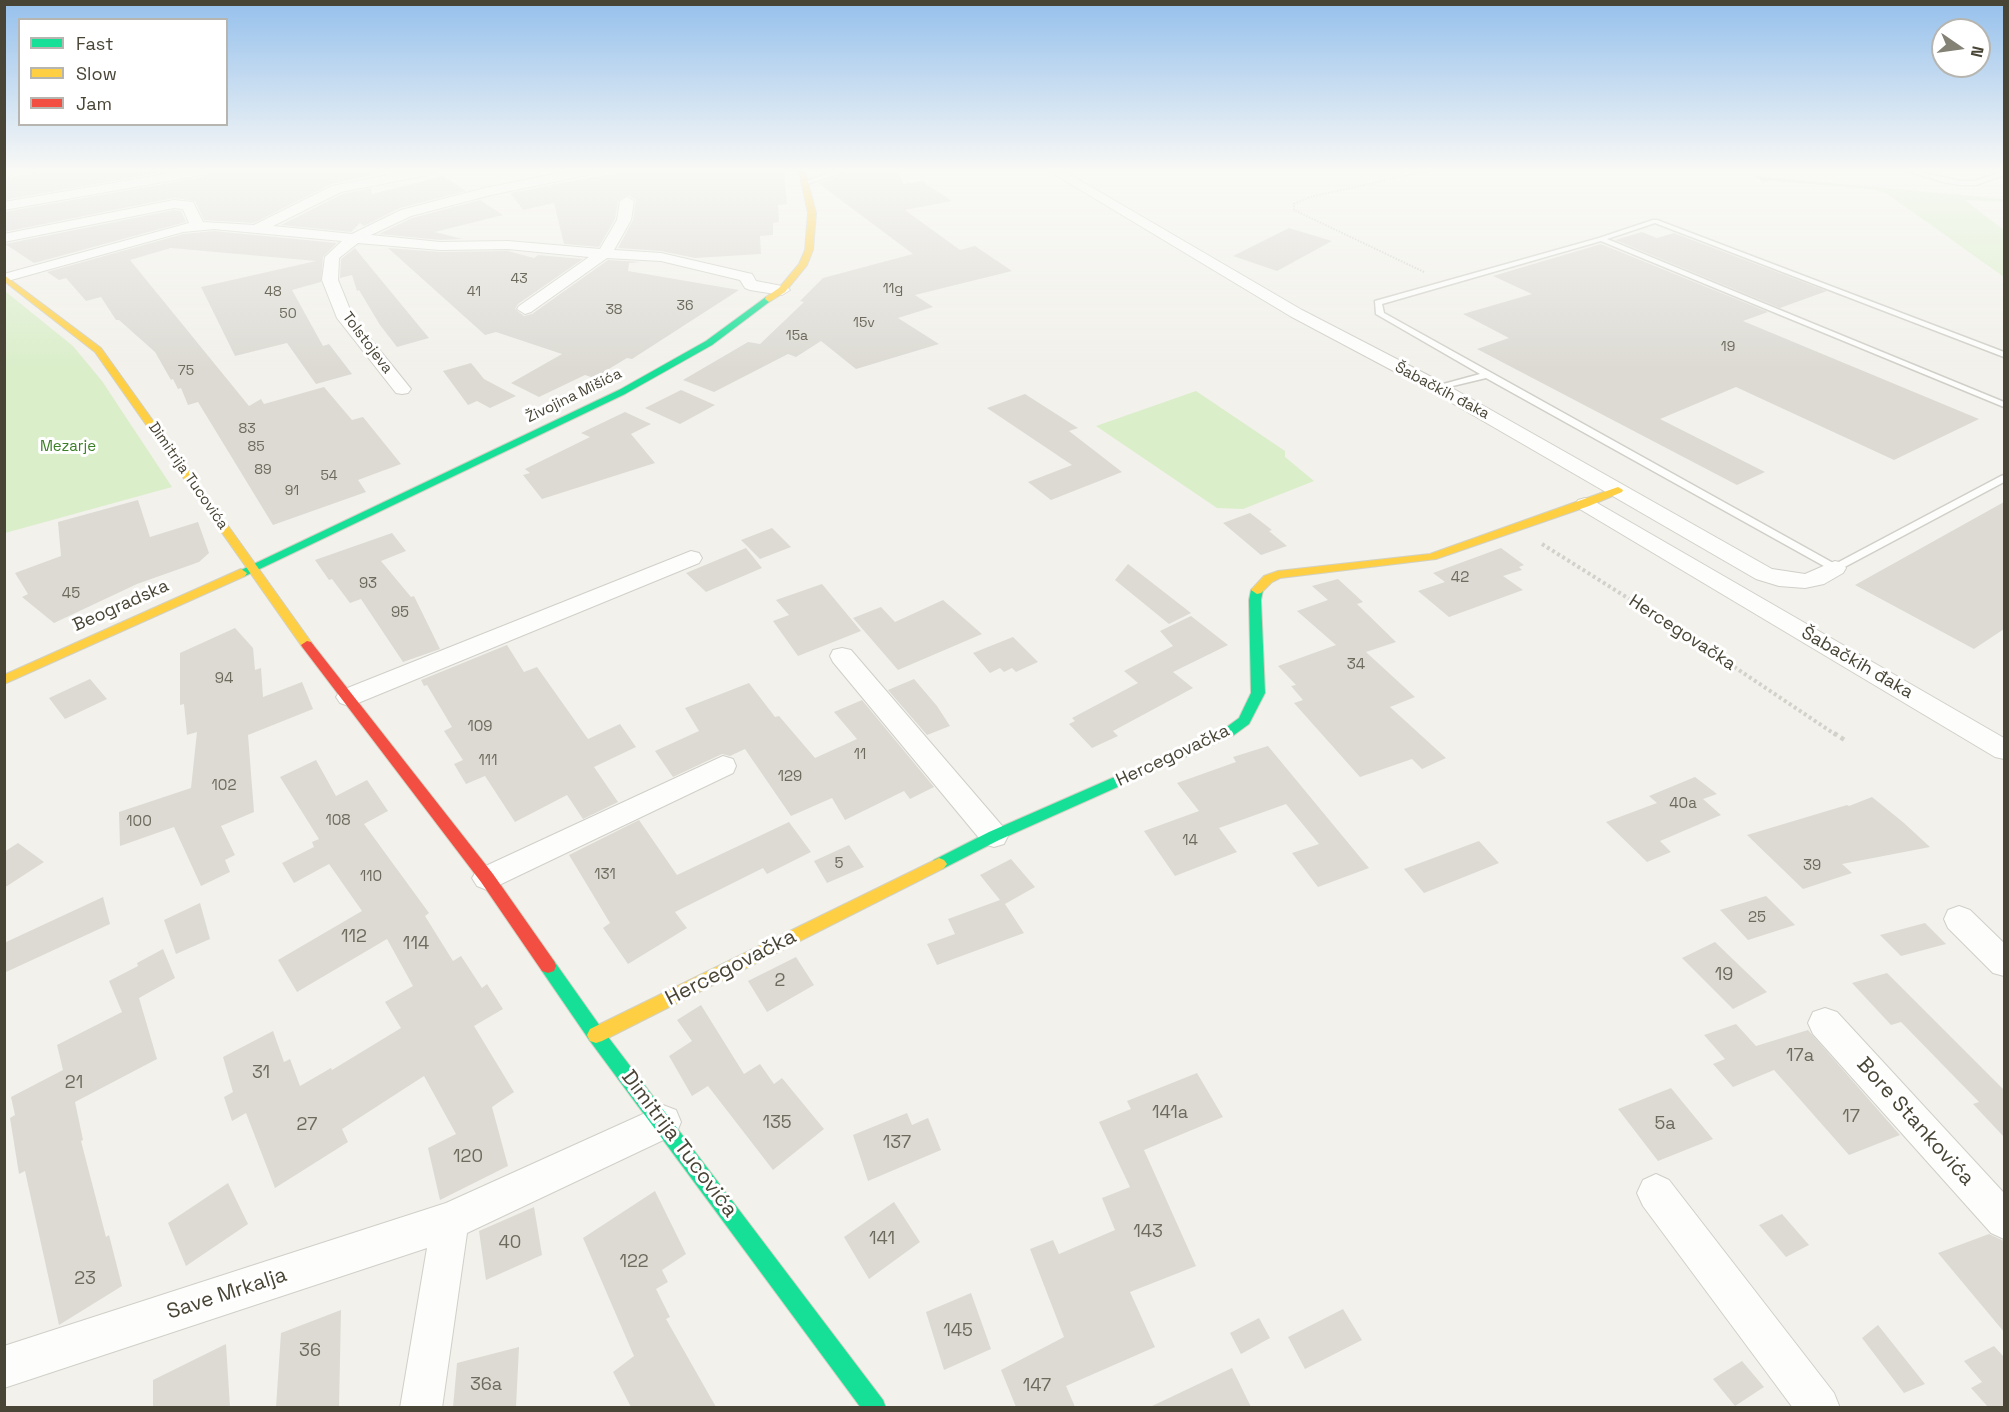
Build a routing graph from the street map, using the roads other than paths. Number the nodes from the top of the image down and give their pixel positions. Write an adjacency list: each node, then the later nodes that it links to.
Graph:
1 (153, 237): 10 (street)
2 (356, 237): 9 (street); 16 (street, Tolstojeva)
3 (614, 237): 9 (street)
4 (810, 237): 11 (street, Živojina Mišića)
5 (1167, 237): 15 (street, Šabačkih đaka)
6 (1607, 237): 8 (lane)
7 (1696, 237): 13 (lane)
8 (1601, 239): 14 (lane); 17 (lane)
9 (604, 254): 11 (street); 12 (street)
10 (5, 277): 22 (street, Dimitrija Tucovića)
11 (782, 290): 22 (street, Živojina Mišića)
12 (525, 309)
13 (2004, 355)
14 (1486, 375): 15 (lane); 23 (lane)
15 (1439, 388): 19 (street, Šabačkih đaka)
16 (402, 389)
17 (2004, 405)
18 (2004, 478): 23 (lane)
19 (1618, 490): 20 (street, Hercegovačka); 23 (street, Šabačkih đaka)
20 (1585, 504): 27 (street, Šabačkih đaka); 29 (street, Hercegovačka)
21 (691, 558): 26 (street)
22 (253, 567): 25 (street, Beogradska); 26 (street, Dimitrija Tucovića)
23 (1835, 568)
24 (842, 656): 29 (street)
25 (4, 680)
26 (349, 697): 30 (street, Dimitrija Tucovića)
27 (2004, 750)
28 (723, 766): 30 (street)
29 (994, 836): 34 (street, Hercegovačka)
30 (487, 878): 34 (street, Dimitrija Tucovića)
31 (1959, 920): 32 (street)
32 (2004, 963)
33 (1825, 1023): 37 (street, Bore Stankovića)
34 (596, 1035): 35 (street, Dimitrija Tucovića)
35 (663, 1122): 38 (street, Save Mrkalja); 41 (street, Dimitrija Tucovića)
36 (1656, 1193): 42 (street)
37 (2004, 1220)
38 (450, 1221): 39 (street, Save Mrkalja); 40 (street)
39 (4, 1367)
40 (421, 1407)
41 (875, 1407)
42 (1820, 1407)

